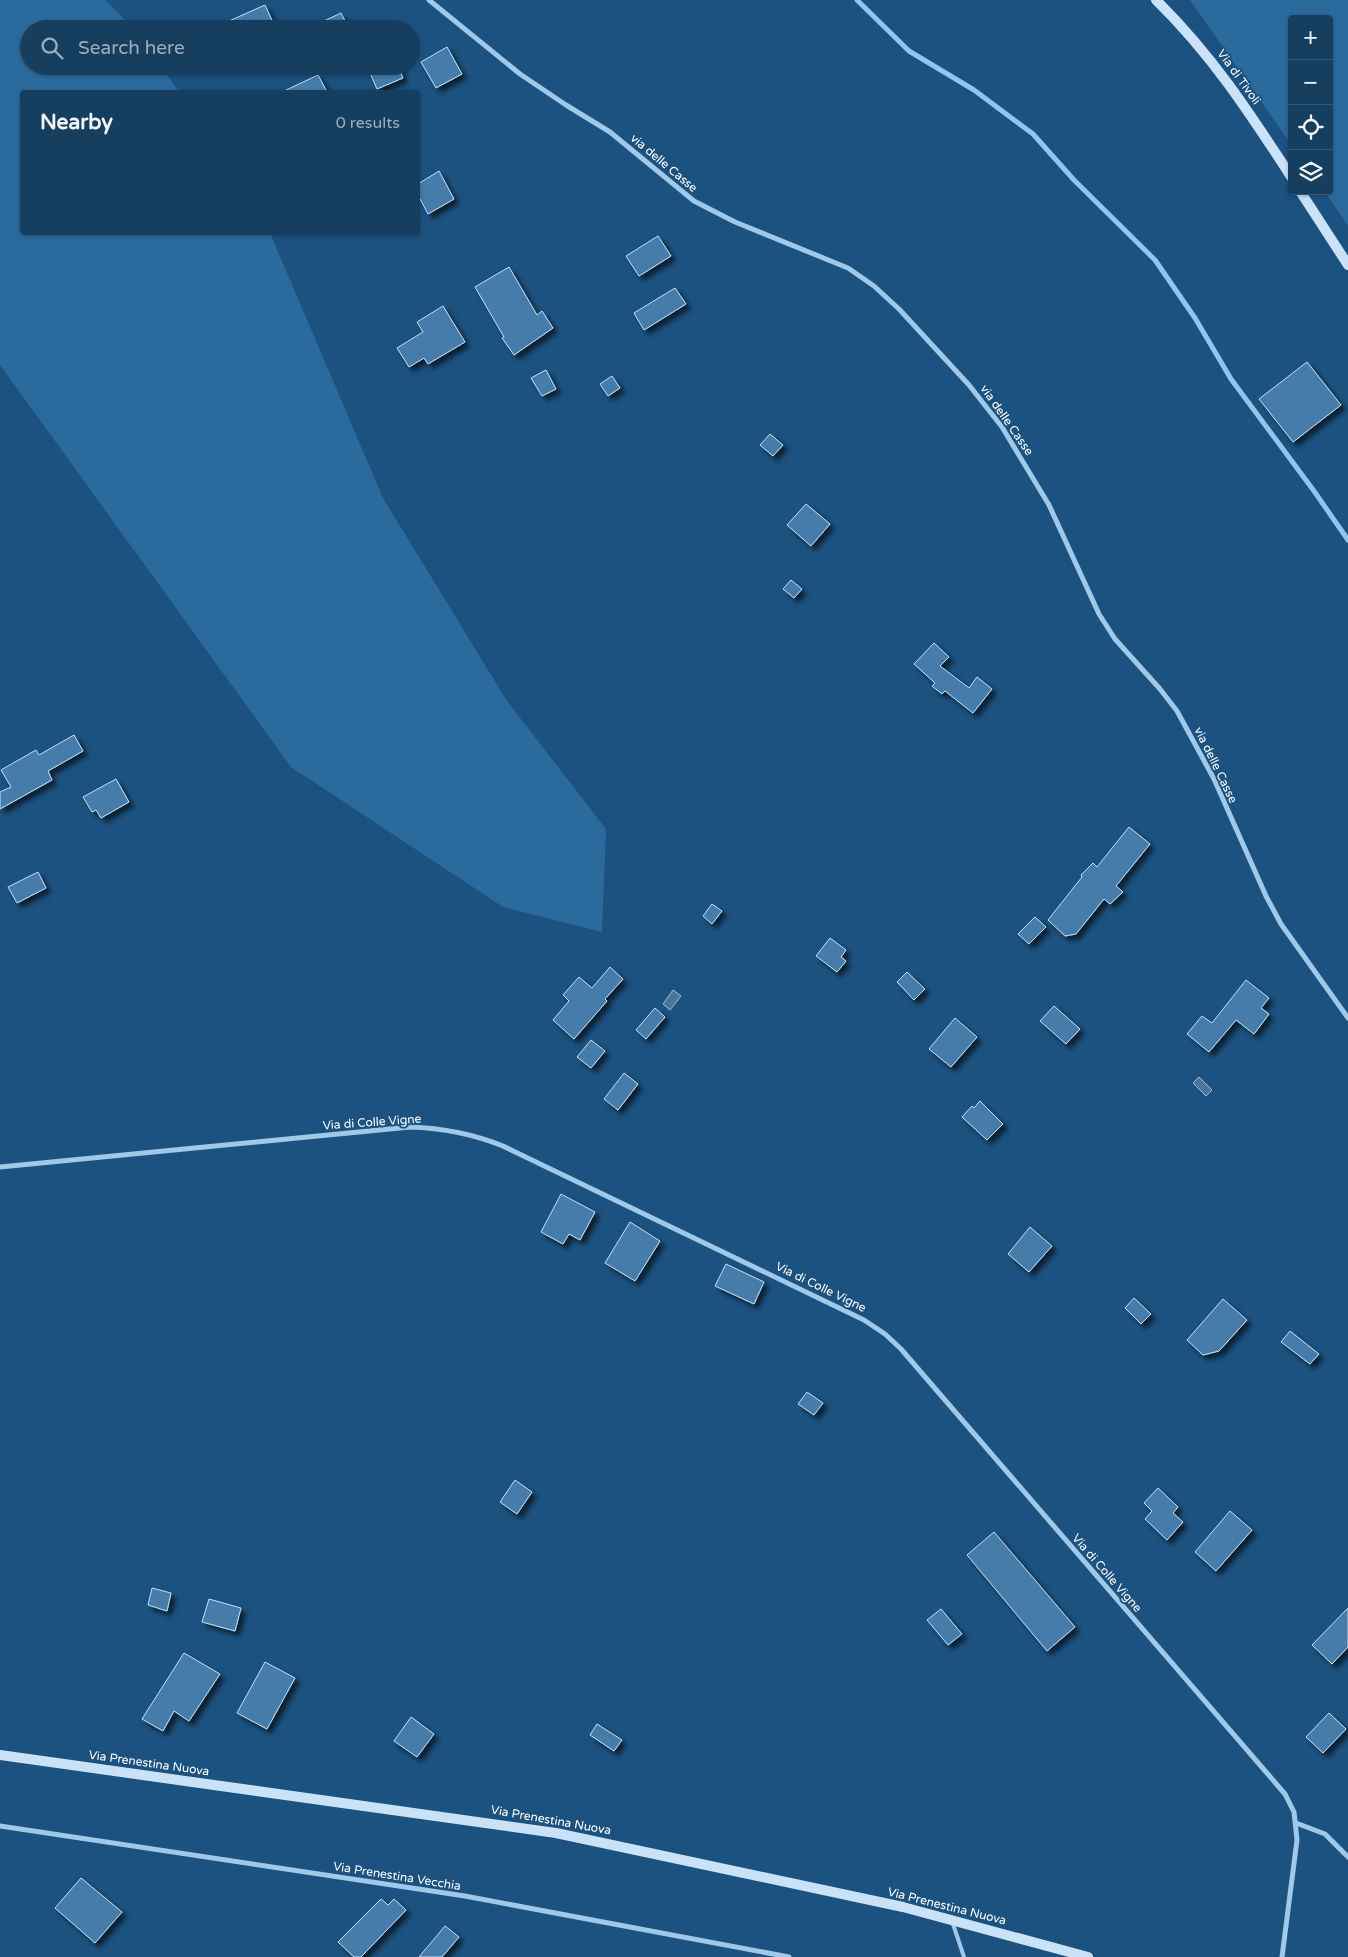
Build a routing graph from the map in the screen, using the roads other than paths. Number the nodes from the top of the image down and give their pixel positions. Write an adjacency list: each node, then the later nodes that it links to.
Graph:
1 (428, 0): 6 (street, via delle Casse)
2 (1156, 0): 3 (main road, Via di Tivoli)
3 (1288, 172)
4 (1303, 195): 5 (main road)
5 (1348, 265)
6 (1348, 1018)
7 (0, 1167): 9 (street, Via di Colle Vigne)
8 (0, 1755): 12 (main road, Via Prenestina Nuova)
9 (1296, 1823): 11 (street); 16 (street, Via di Colle Vigne)
10 (0, 1826): 13 (street, Via Prenestina Vecchia)
11 (1348, 1857)
12 (951, 1919): 14 (lane); 15 (main road, Via Prenestina Nuova)
13 (788, 1957)
14 (964, 1957)
15 (1088, 1957)
16 (1282, 1957)

